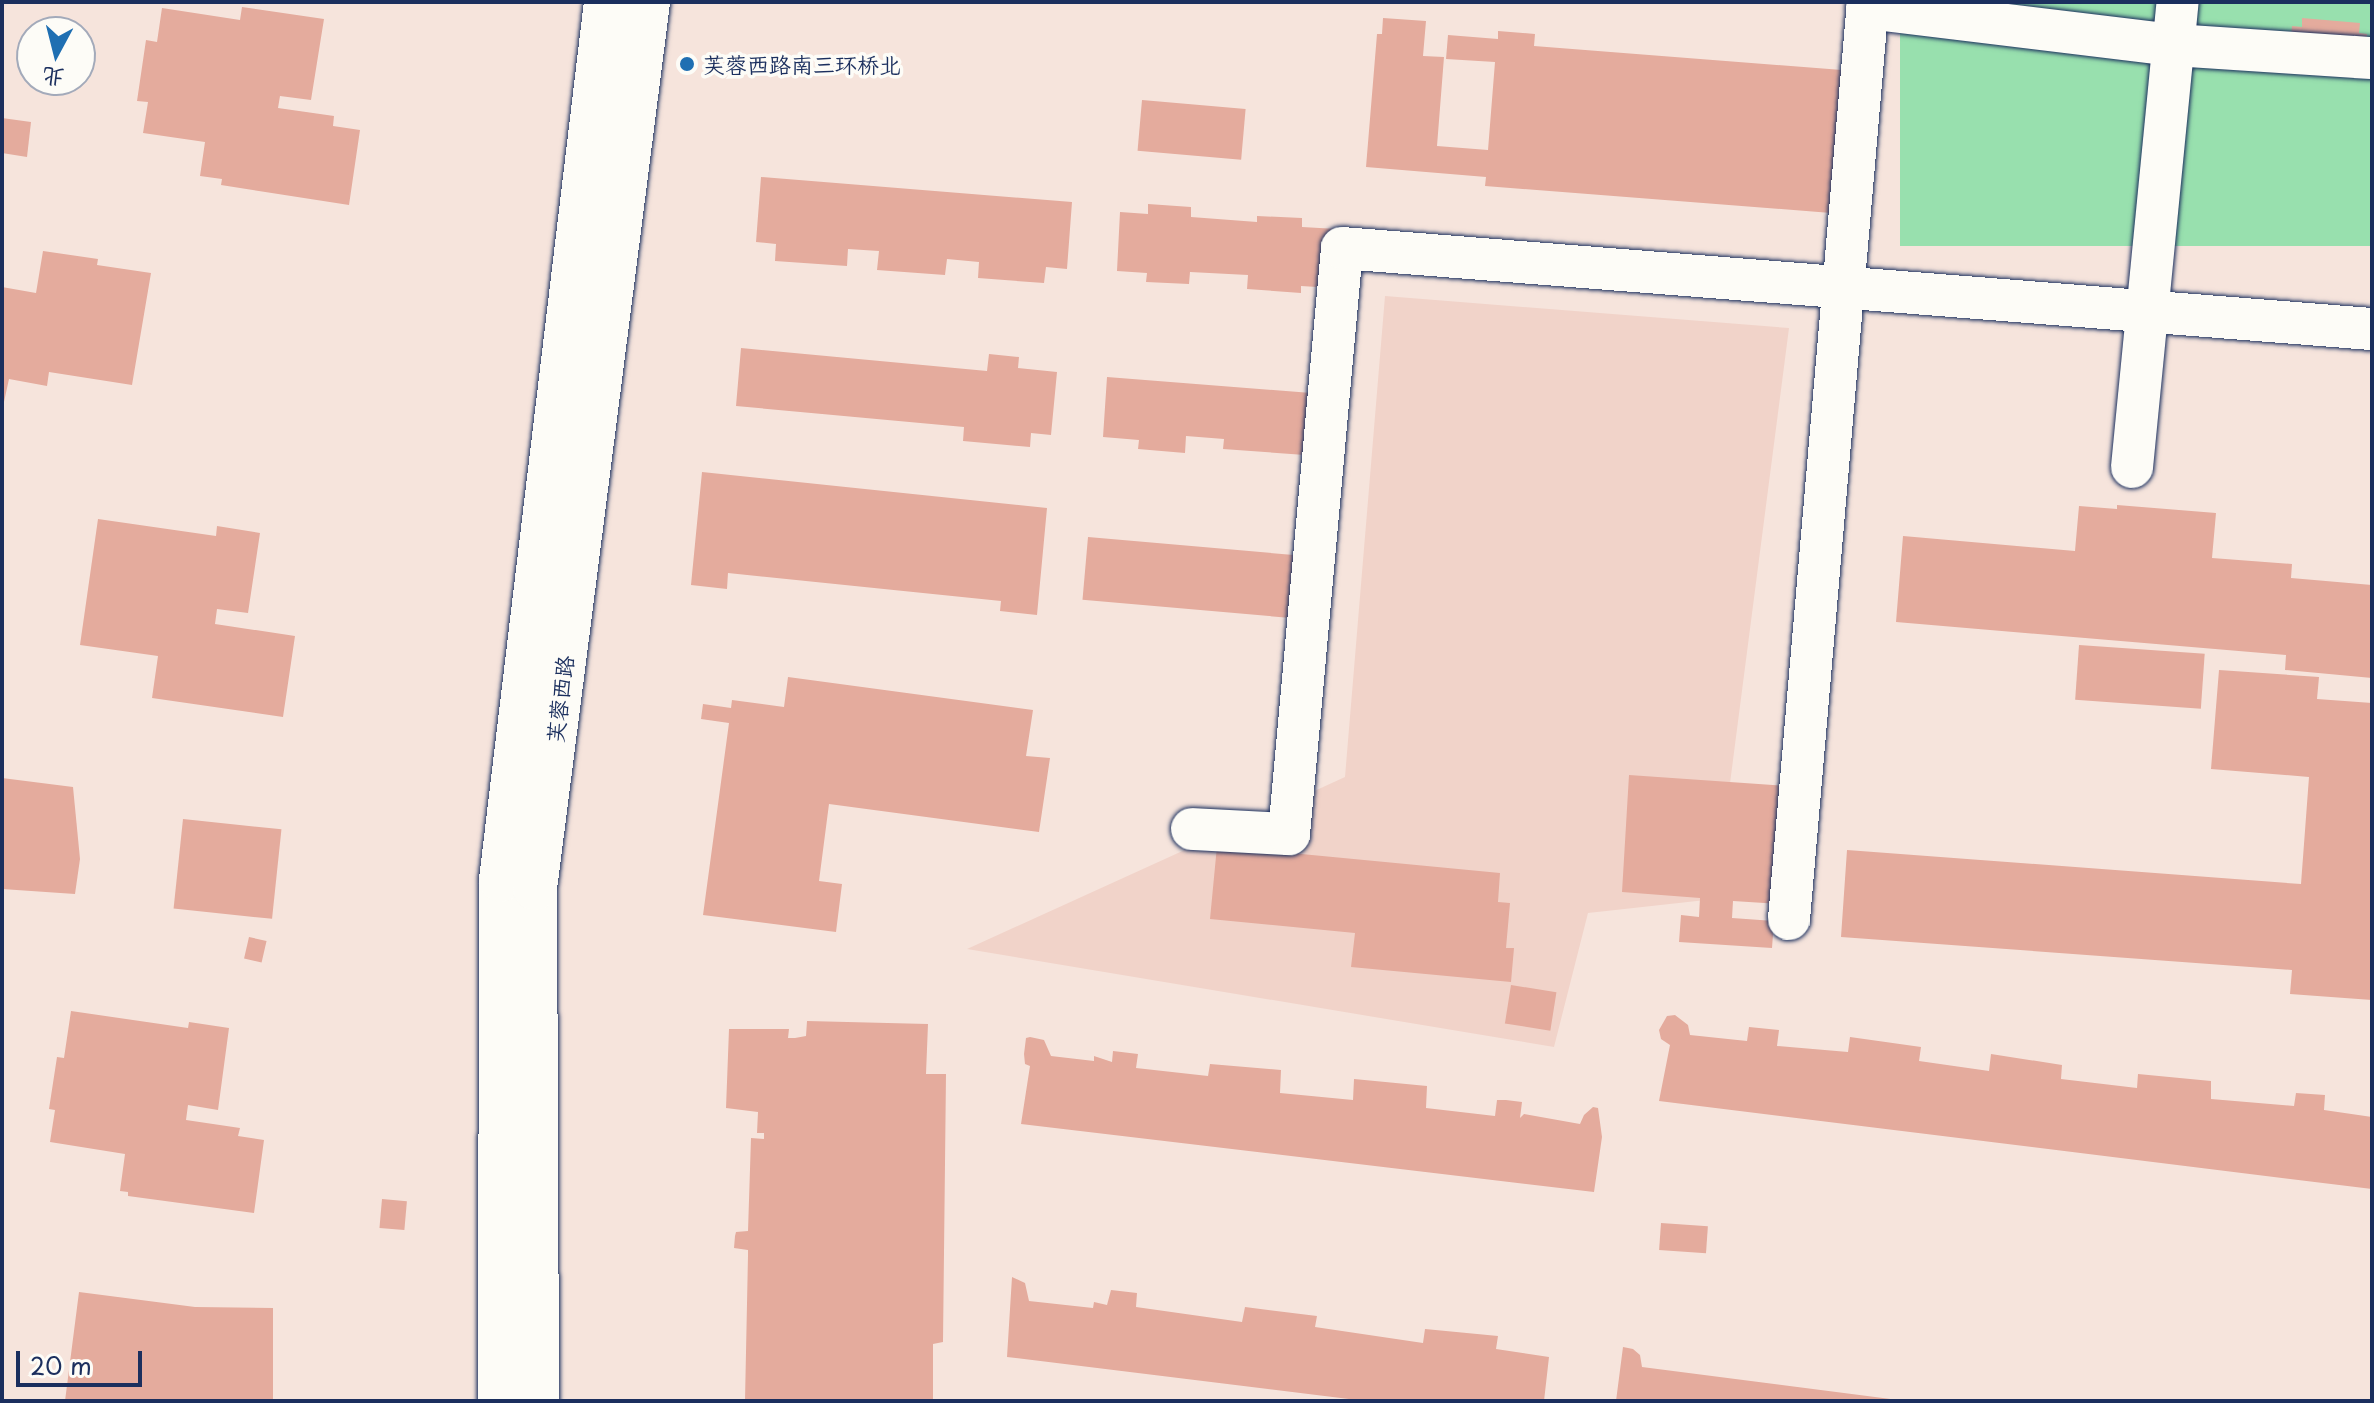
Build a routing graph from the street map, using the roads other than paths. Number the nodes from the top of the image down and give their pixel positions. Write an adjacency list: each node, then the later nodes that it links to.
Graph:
1 (606, 2): 13 (main road, 芙蓉西路)
2 (648, 2): 14 (main road, 芙蓉西路)
3 (2178, 2): 5 (lane)
4 (1867, 5): 5 (lane); 7 (lane)
5 (2174, 45): 6 (lane); 8 (lane)
6 (2372, 58)
7 (1843, 288): 8 (lane); 11 (lane); 12 (lane)
8 (2147, 312): 9 (lane); 10 (lane)
9 (2372, 329)
10 (2132, 467)
11 (1192, 829)
12 (1789, 919)
13 (500, 1401)
14 (537, 1401)

